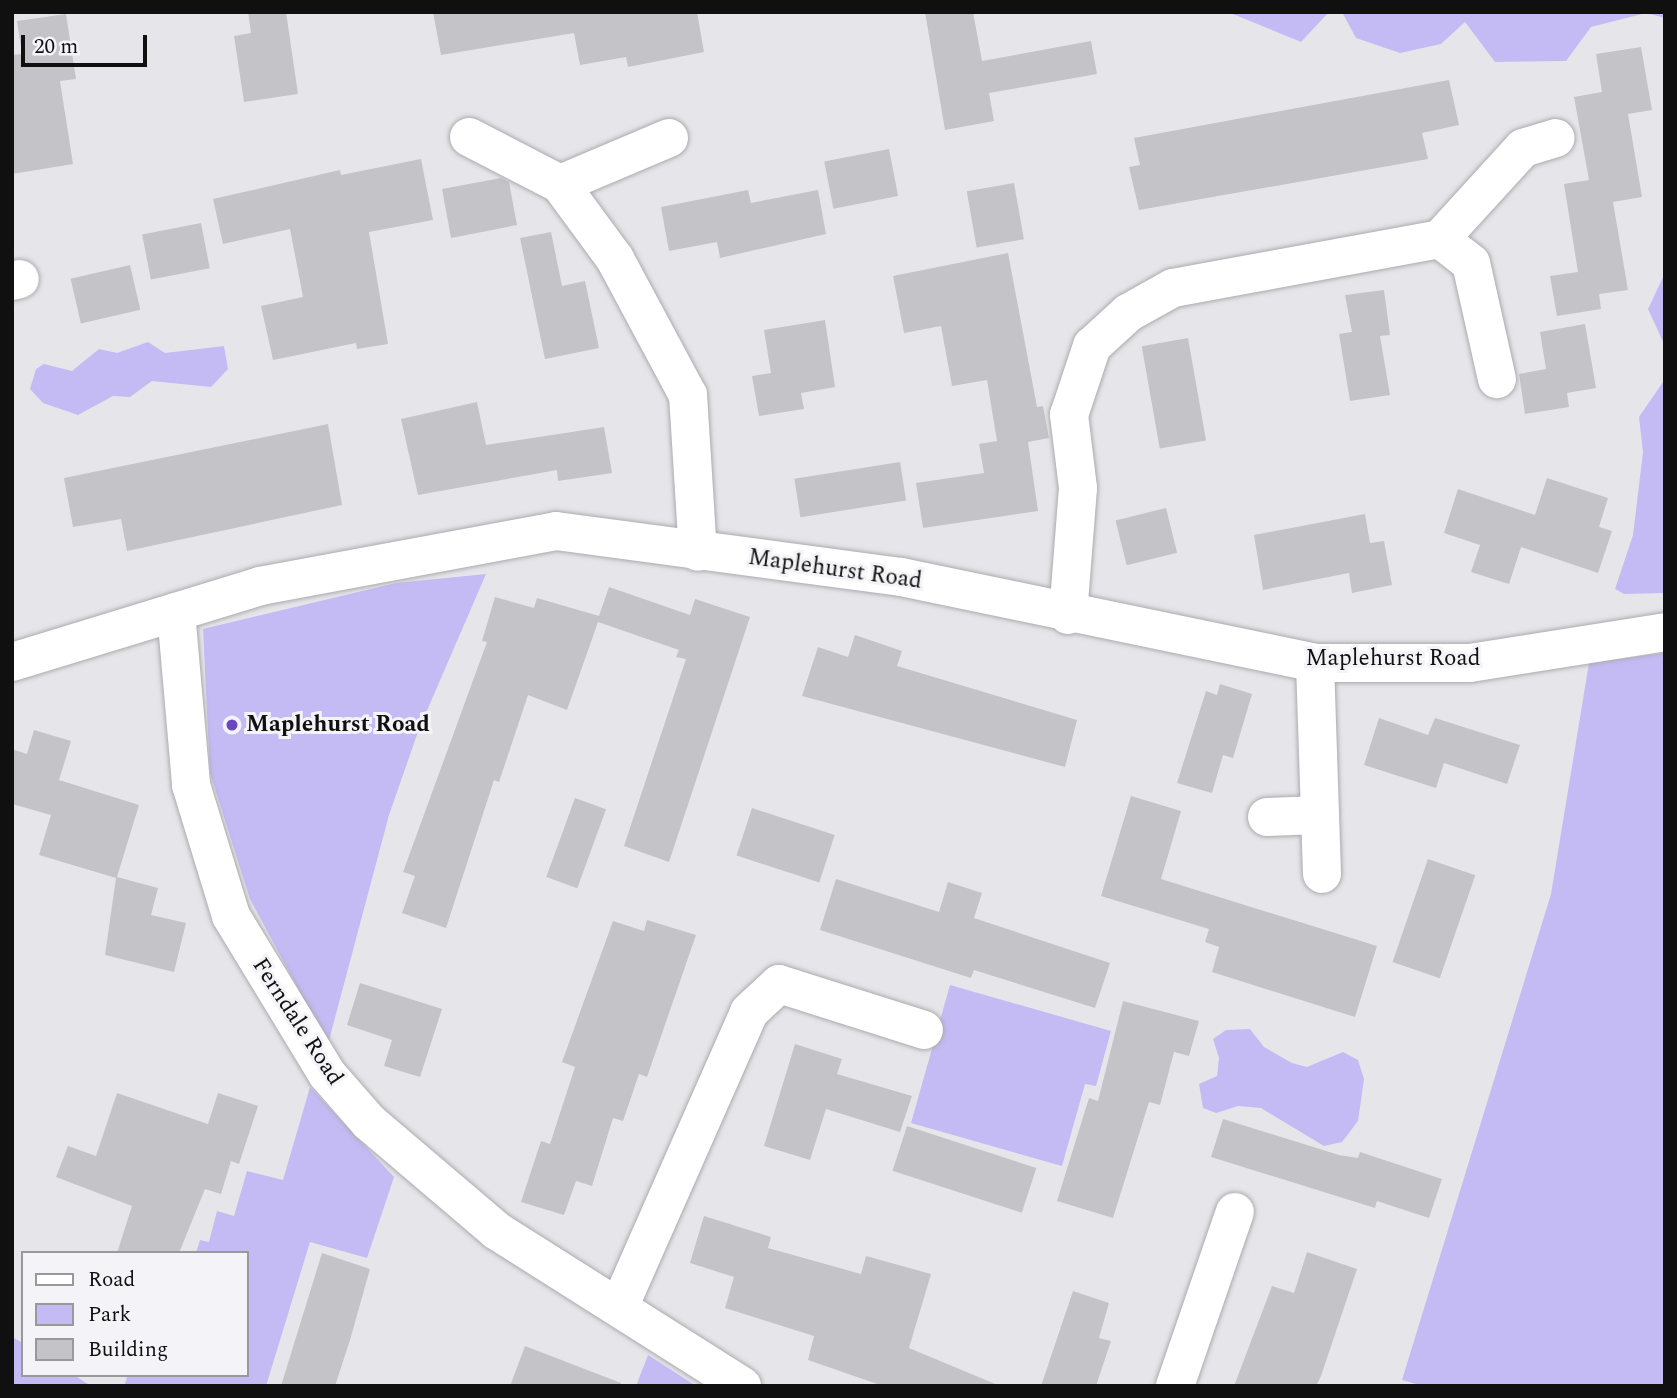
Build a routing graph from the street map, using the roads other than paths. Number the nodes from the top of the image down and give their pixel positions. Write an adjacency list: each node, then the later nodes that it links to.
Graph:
1 (469, 136): 4 (street)
2 (669, 138): 4 (street)
3 (1555, 138): 5 (street)
4 (560, 184): 7 (street)
5 (1440, 239): 6 (street); 9 (street)
6 (1497, 379)
7 (698, 552): 8 (street, Maplehurst Road); 9 (street, Maplehurst Road)
8 (176, 612): 11 (street, Maplehurst Road); 18 (street, Ferndale Road)
9 (1068, 615): 12 (street, Maplehurst Road)
10 (1665, 632): 12 (street, Maplehurst Road)
11 (12, 662)
12 (1315, 663): 13 (street)
13 (1320, 814): 14 (street); 15 (street)
14 (1267, 817)
15 (1322, 874)
16 (924, 1030): 18 (street)
17 (1235, 1212): 20 (street)
18 (620, 1305): 19 (street, Ferndale Road)
19 (741, 1386)
20 (1175, 1386)

